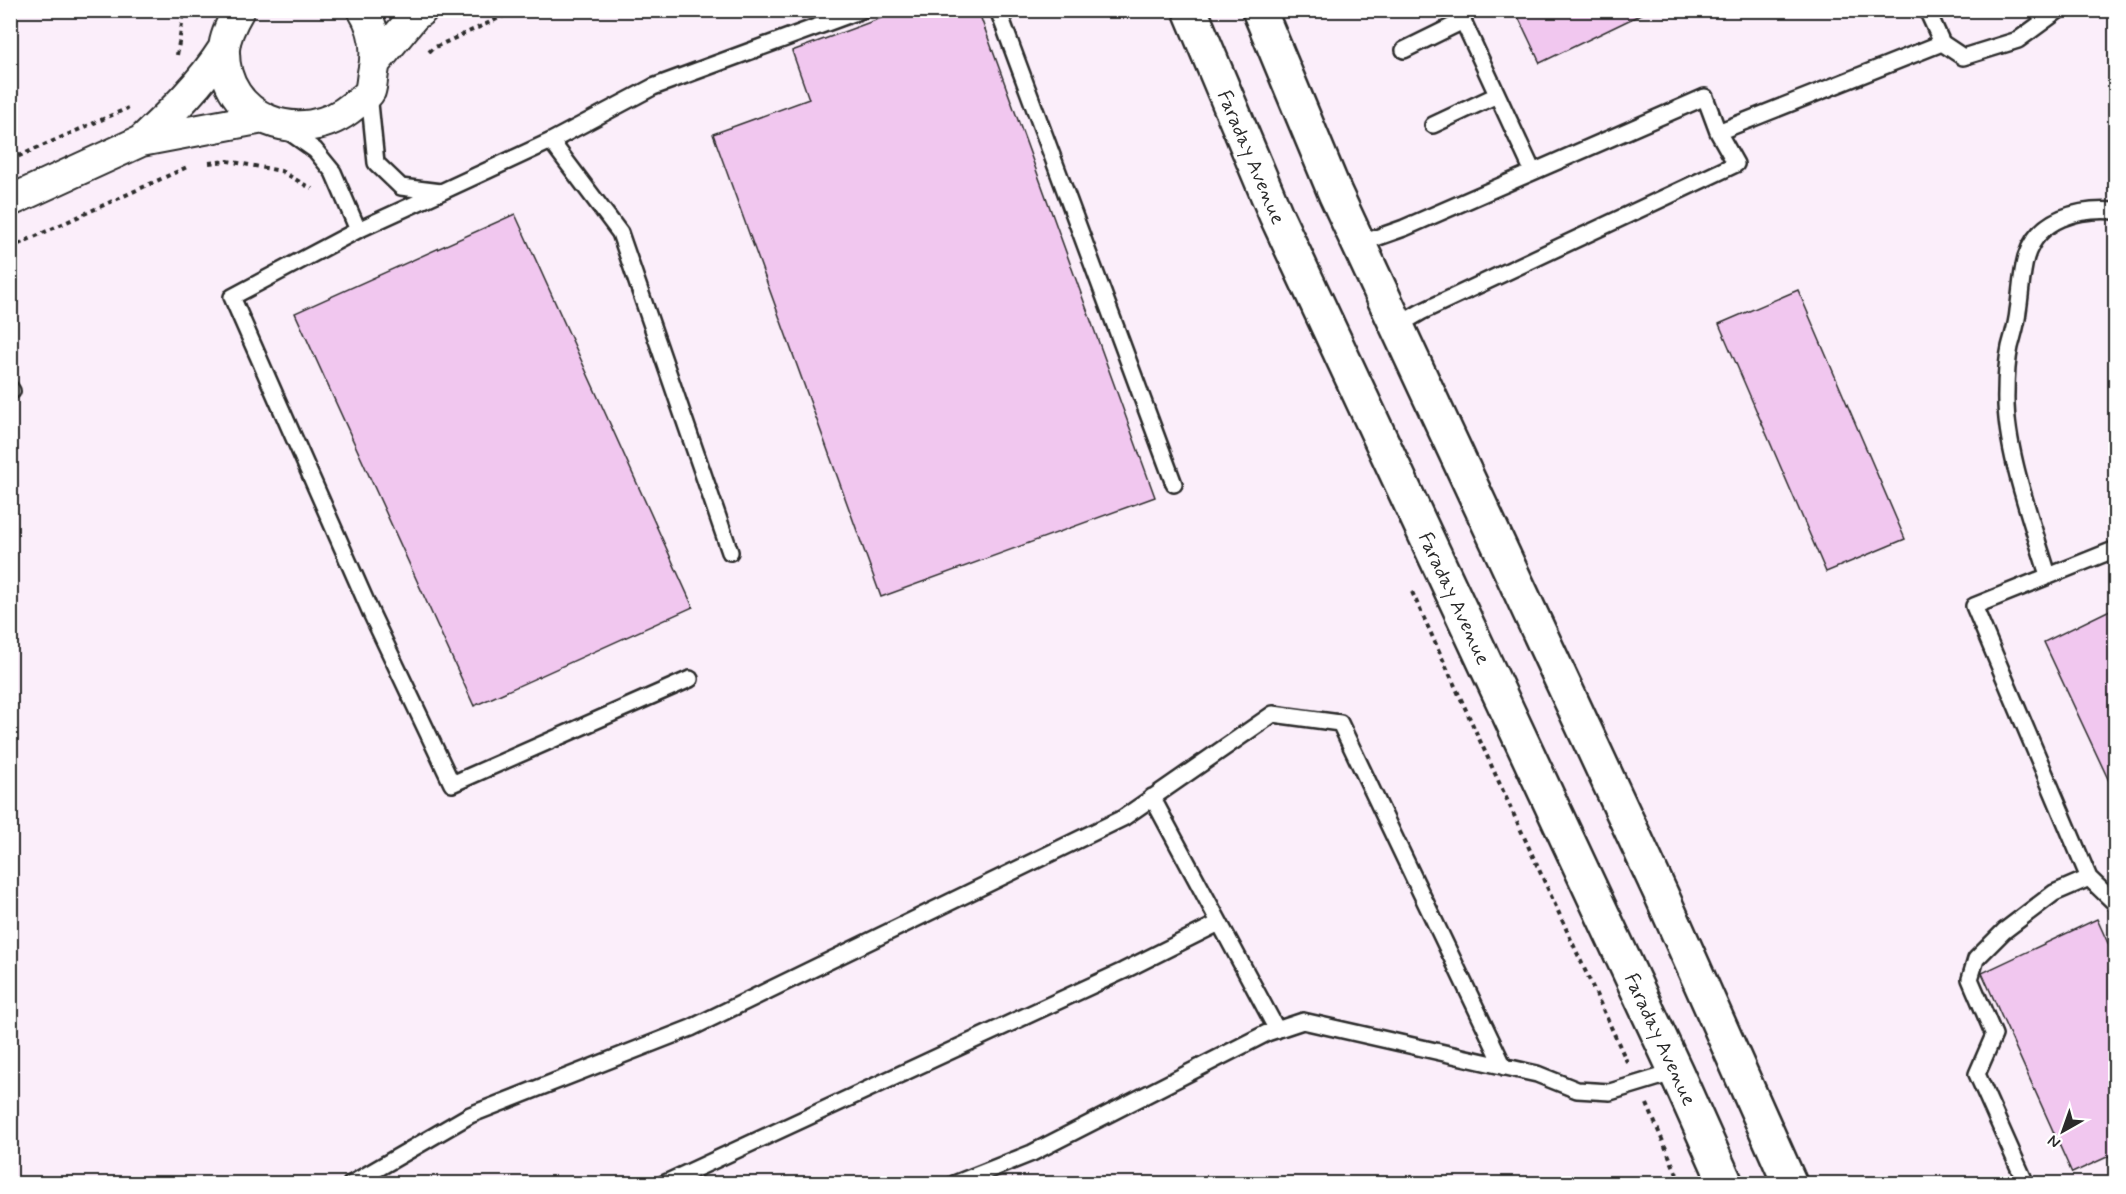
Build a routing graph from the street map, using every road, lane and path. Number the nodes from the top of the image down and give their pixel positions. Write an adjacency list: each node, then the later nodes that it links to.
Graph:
1 (182, 10): 17 (path)
2 (238, 10): 14 (street)
3 (363, 10): 18 (street)
4 (422, 10): 18 (street)
5 (517, 10): 16 (path)
6 (862, 10): 26 (lane)
7 (998, 10): 39 (lane)
8 (1190, 10): 50 (street, Faraday Avenue)
9 (1258, 10): 36 (street)
10 (1927, 10): 13 (lane)
11 (2059, 10): 13 (lane)
12 (1461, 16): 15 (lane); 20 (lane)
13 (1942, 43): 24 (lane)
14 (224, 48): 22 (street); 25 (street)
15 (1404, 50)
16 (426, 55)
17 (176, 59)
18 (375, 63): 19 (street)
19 (369, 93): 22 (street); 32 (lane)
20 (1497, 95): 23 (lane); 30 (lane)
21 (131, 106): 27 (path)
22 (271, 122): 25 (street); 35 (lane)
23 (1433, 124)
24 (1718, 132): 30 (lane); 38 (lane)
25 (141, 141): 33 (street)
26 (551, 141): 32 (lane); 41 (lane)
27 (10, 160)
28 (203, 164): 31 (path)
29 (191, 165): 37 (path)
30 (1533, 172): 36 (lane)
31 (312, 189)
32 (441, 192): 35 (lane)
33 (10, 201)
34 (2115, 211): 42 (lane)
35 (358, 231): 43 (lane)
36 (1359, 244): 38 (street)
37 (10, 248)
38 (1397, 326): 55 (street)
39 (1174, 484)
40 (2115, 549): 42 (lane)
41 (730, 552)
42 (2048, 575): 45 (lane)
43 (690, 680)
44 (1152, 797): 47 (lane); 49 (lane); 51 (lane)
45 (2089, 878): 46 (lane); 56 (lane)
46 (2115, 904)
47 (1219, 923): 48 (lane); 52 (lane)
48 (1277, 1030): 49 (lane); 53 (lane)
49 (1504, 1067): 50 (lane)
50 (1677, 1072): 54 (street, Faraday Avenue)
51 (351, 1184)
52 (663, 1184)
53 (954, 1184)
54 (1726, 1184)
55 (1791, 1184)
56 (2026, 1184)

